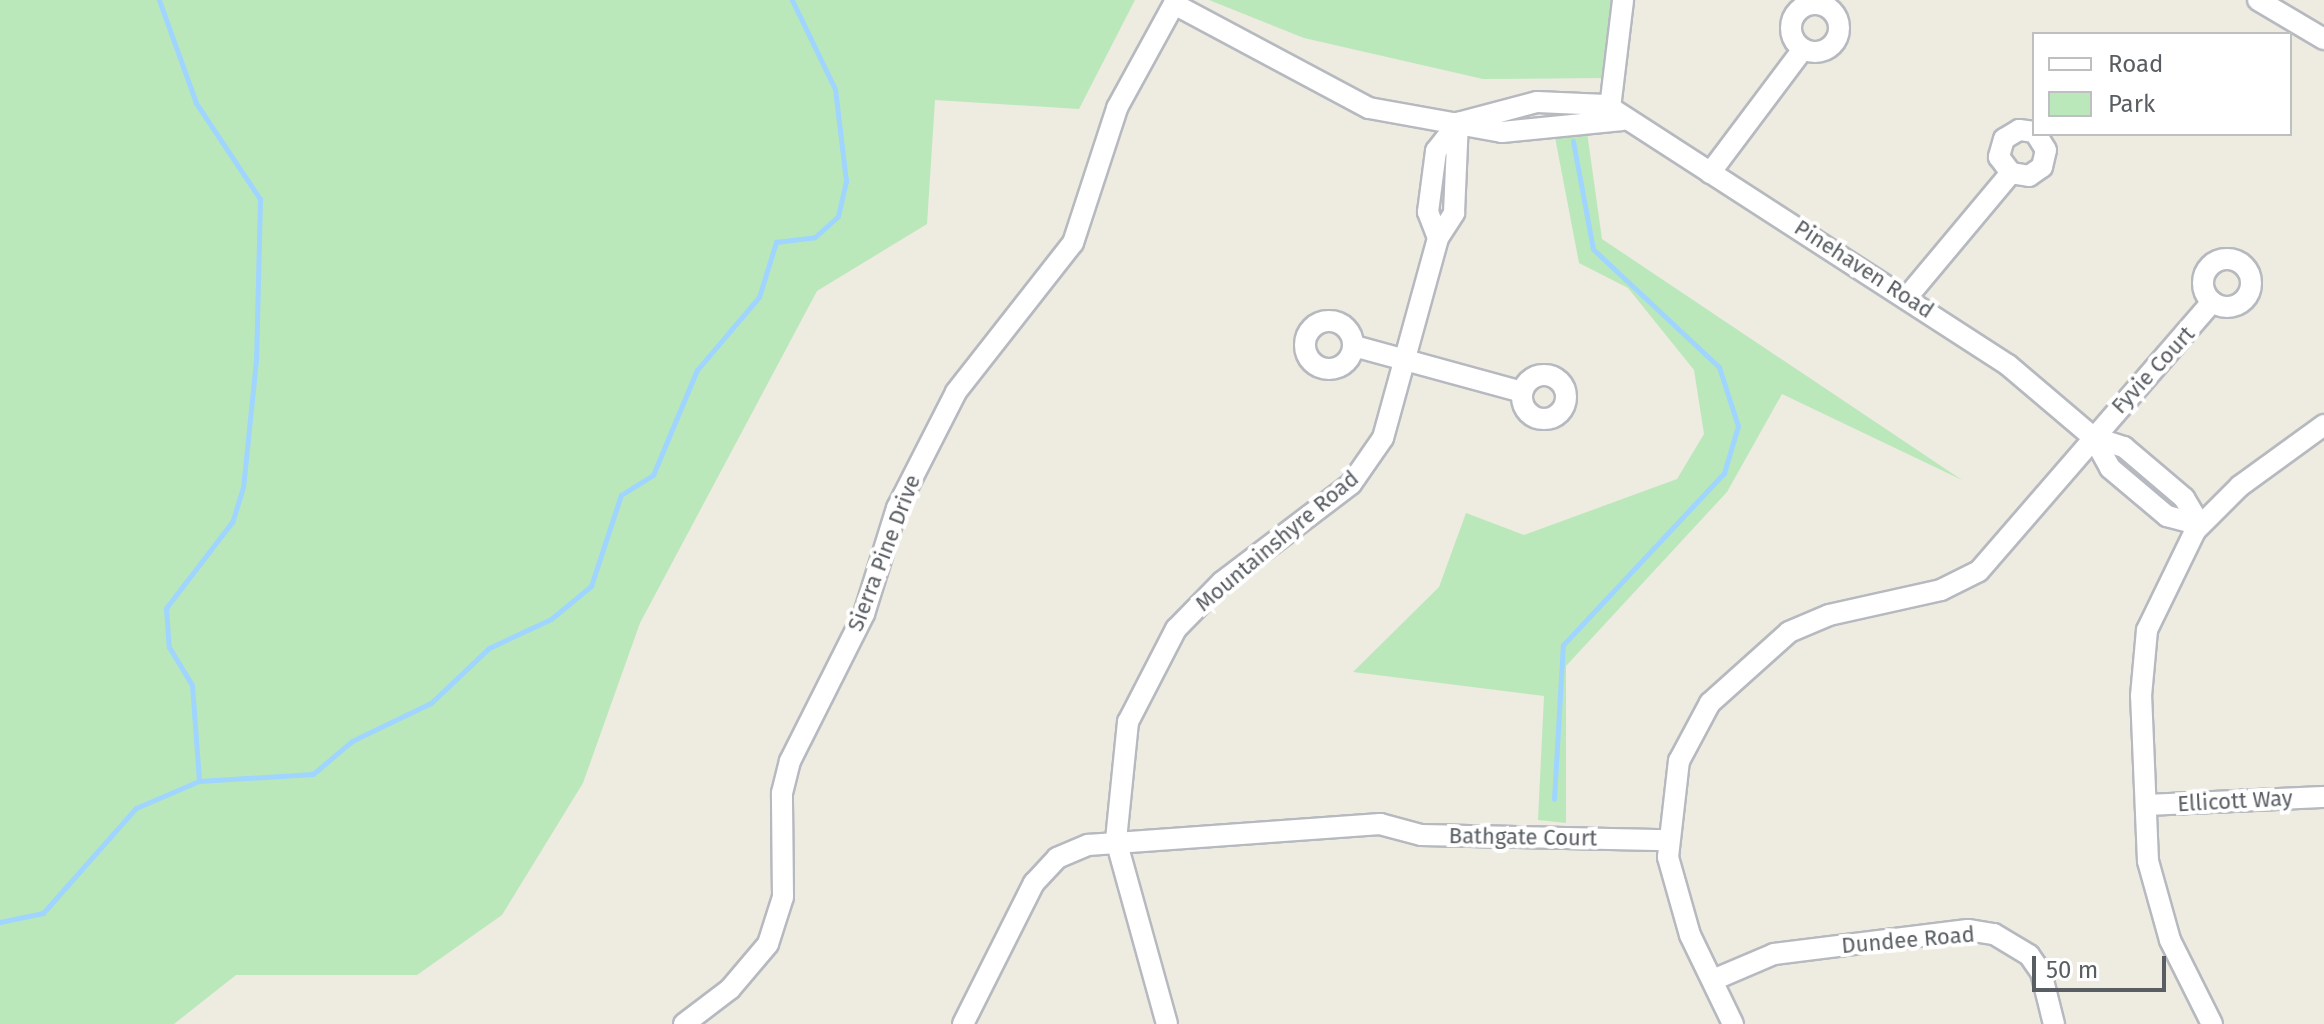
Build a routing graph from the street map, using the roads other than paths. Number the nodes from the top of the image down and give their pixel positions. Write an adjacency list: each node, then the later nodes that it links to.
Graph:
1 (1623, 0): 5 (street)
2 (2258, 0): 3 (street)
3 (2324, 39)
4 (1803, 49): 9 (street)
5 (1616, 114): 6 (street); 9 (street, Pinehaven Road)
6 (1458, 123): 14 (street, Mountainshyre Road); 24 (street, Sierra Pine Drive)
7 (2032, 132): 10 (street)
8 (2037, 136): 10 (street)
9 (1710, 173): 11 (street, Pinehaven Road)
10 (2011, 173): 11 (street)
11 (1908, 296): 17 (street, Pinehaven Road)
12 (2212, 302): 17 (street, Fyvie Court)
13 (1354, 346): 14 (street)
14 (1408, 361): 15 (street); 21 (street, Mountainshyre Road)
15 (1522, 392)
16 (2324, 425): 18 (street)
17 (2093, 437): 18 (street, Pinehaven Road); 22 (street, Fyvie Court)
18 (2200, 525): 20 (street)
19 (2324, 797): 20 (street, Ellicott Way)
20 (2146, 805): 29 (street)
21 (1116, 840): 22 (street, Bathgate Court); 25 (street, Bathgate Court); 26 (street, Mountainshyre Road)
22 (1668, 840): 23 (street, Fyvie Court)
23 (1713, 980): 27 (street, Fyvie Court); 28 (street, Dundee Road)
24 (684, 1024)
25 (963, 1024)
26 (1167, 1024)
27 (1733, 1024)
28 (2054, 1024)
29 (2212, 1024)

